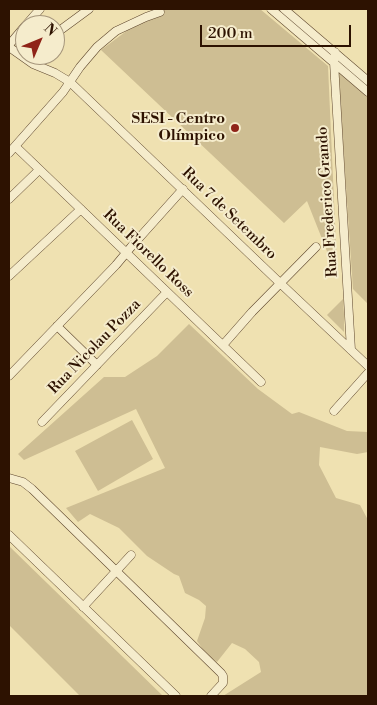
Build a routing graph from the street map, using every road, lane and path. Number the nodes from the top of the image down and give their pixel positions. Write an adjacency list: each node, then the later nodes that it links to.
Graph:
1 (89, 9): 5 (street)
2 (271, 9): 7 (street)
3 (284, 9): 6 (street)
4 (160, 11): 10 (street)
5 (65, 27)
6 (335, 52): 7 (street, Rua Frederico Grando); 9 (street)
7 (334, 62): 11 (street); 25 (street, Rua Frederico Grando)
8 (35, 65): 10 (street, Rua 7 de Setembro)
9 (368, 81)
10 (70, 82): 12 (street); 15 (street, Rua 7 de Setembro)
11 (368, 92)
12 (15, 146): 13 (street); 14 (street, Rua Fiorello Ross)
13 (9, 153)
14 (40, 170): 16 (street); 17 (street, Rua Fiorello Ross)
15 (183, 189): 19 (street); 21 (street, Rua 7 de Setembro)
16 (9, 199)
17 (81, 209): 19 (street, Rua Fiorello Ross); 20 (street)
18 (316, 247): 21 (street)
19 (126, 252): 22 (street, Rua Fiorello Ross); 23 (street)
20 (9, 276)
21 (280, 283): 24 (street); 25 (street, Rua 7 de Setembro)
22 (167, 292): 24 (street, Rua Fiorello Ross); 26 (street, Rua Nicolau Pozza)
23 (57, 326): 26 (street); 29 (street)
24 (223, 345): 30 (street, Rua Fiorello Ross)
25 (351, 350): 27 (street, Rua 7 de Setembro)
26 (97, 365): 32 (street, Rua Nicolau Pozza)
27 (368, 366)
28 (368, 373): 31 (street)
29 (9, 376)
30 (261, 382)
31 (334, 410)
32 (42, 422)
33 (9, 478): 36 (street)
34 (9, 535): 37 (street)
35 (131, 555): 36 (street)
36 (117, 570): 37 (street); 39 (street)
37 (83, 606): 38 (street)
38 (176, 696)
39 (211, 696)

